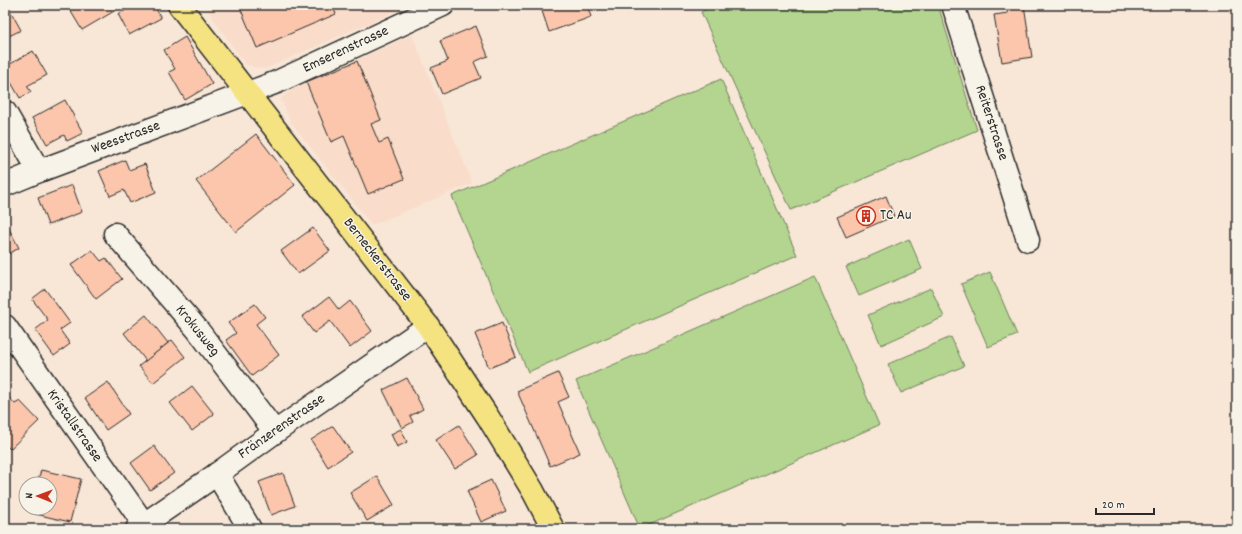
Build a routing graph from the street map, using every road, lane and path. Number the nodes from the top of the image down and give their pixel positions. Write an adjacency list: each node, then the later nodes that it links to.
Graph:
1 (179, 5): 4 (main road, Berneckerstrasse)
2 (443, 5): 4 (street, Emserenstrasse)
3 (954, 5): 9 (street, Reiterstrasse)
4 (248, 93): 6 (street, Weesstrasse); 11 (main road, Berneckerstrasse)
5 (5, 112): 6 (street)
6 (39, 171): 7 (street, Weesstrasse)
7 (5, 185)
8 (115, 234): 12 (street, Krokusweg)
9 (1028, 240)
10 (5, 326): 14 (street, Kristallstrasse)
11 (428, 326): 12 (street, Fränzerenstrasse); 16 (main road, Berneckerstrasse)
12 (275, 432): 13 (street, Fränzerenstrasse)
13 (217, 474): 14 (street, Fränzerenstrasse); 15 (street)
14 (141, 527)
15 (250, 529)
16 (553, 529)

